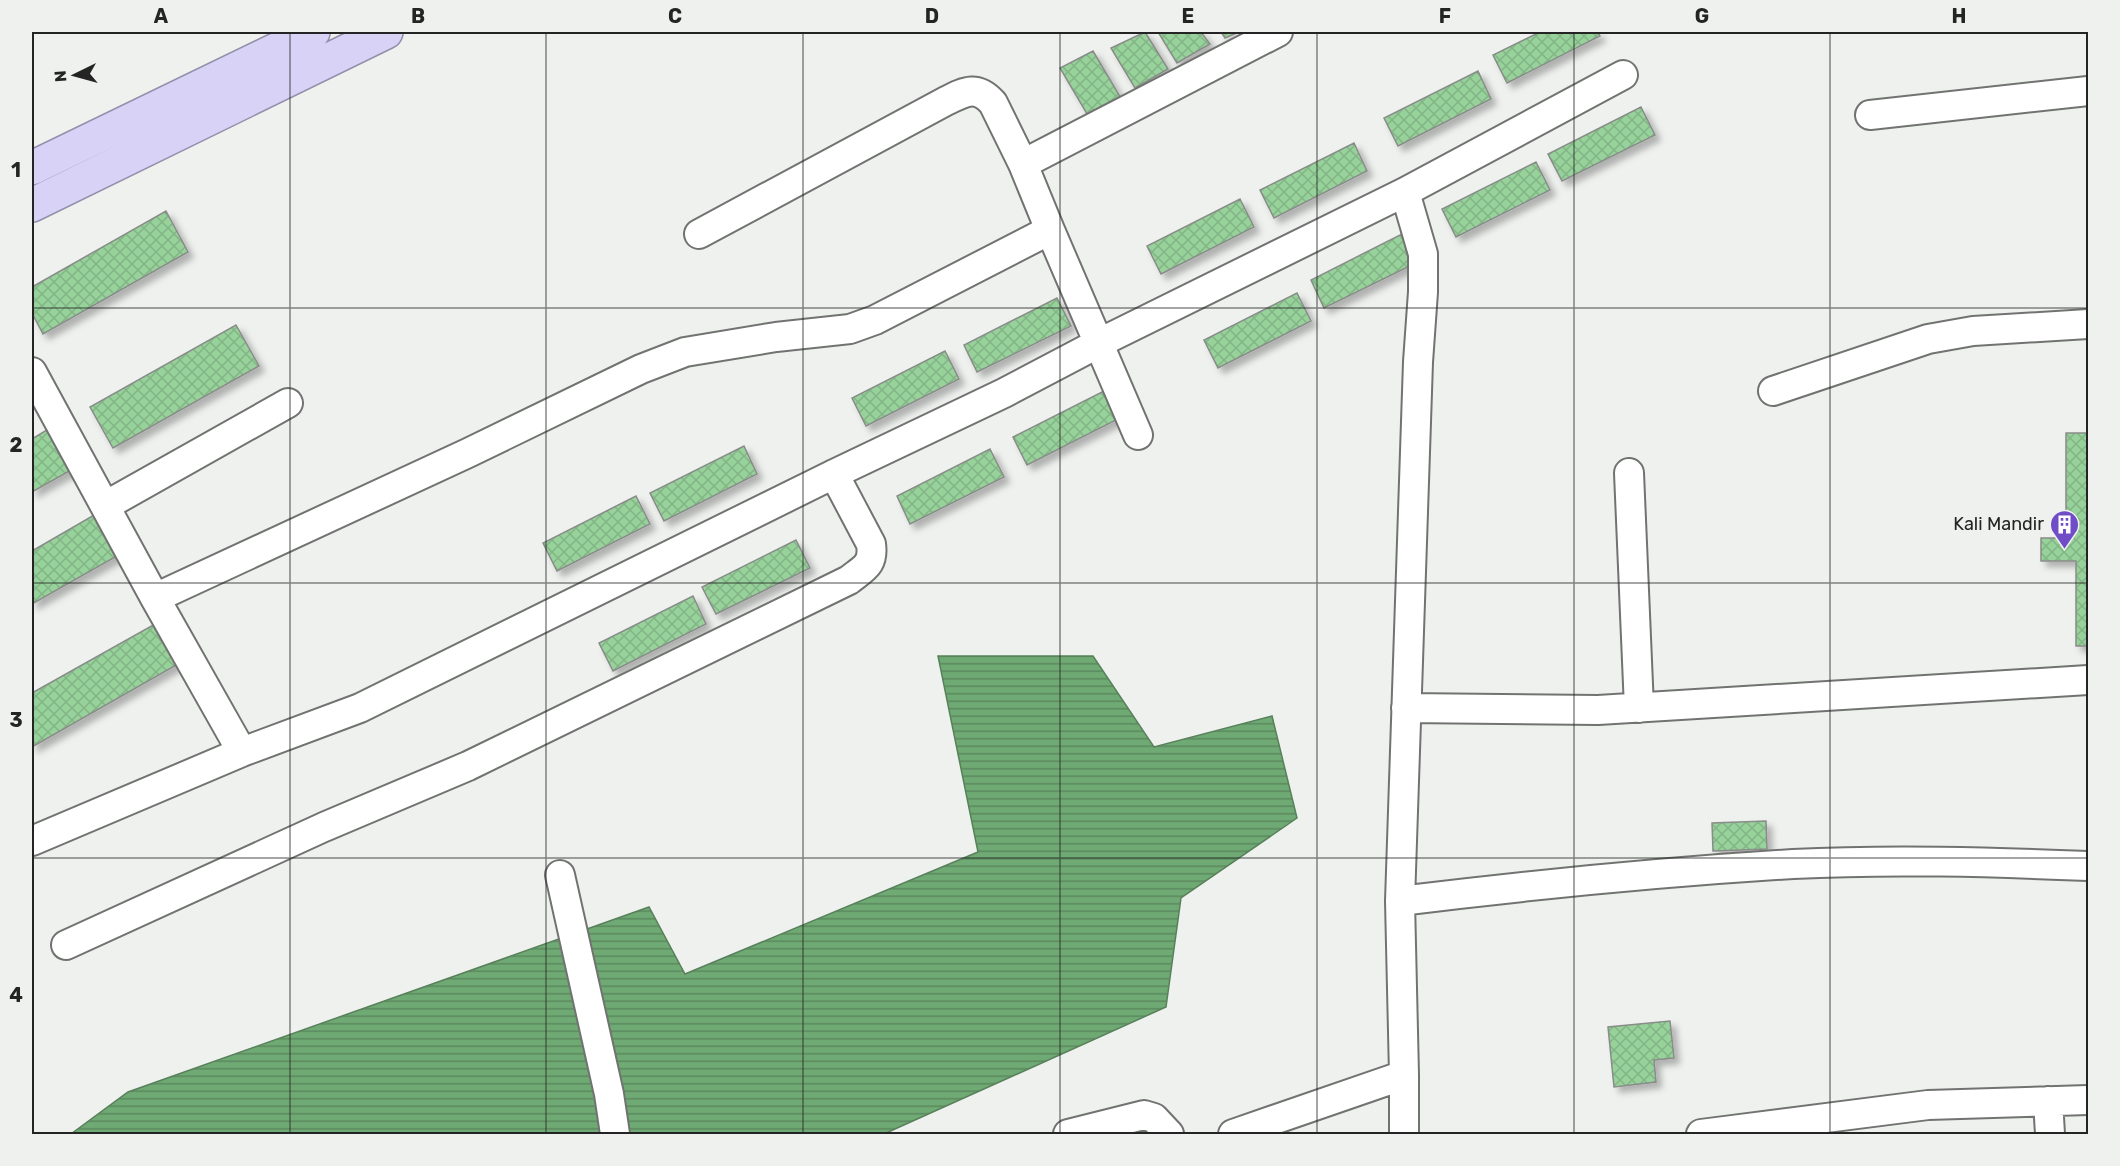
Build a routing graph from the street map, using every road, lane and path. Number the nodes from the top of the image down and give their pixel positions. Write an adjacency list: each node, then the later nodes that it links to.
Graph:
1 (313, 32): 8 (highway)
2 (386, 32): 10 (highway)
3 (1278, 32): 7 (street)
4 (1623, 75): 9 (street)
5 (2088, 91): 6 (street)
6 (1870, 115)
7 (1023, 164): 11 (street); 12 (street)
8 (32, 168)
9 (1405, 192): 14 (street); 24 (street)
10 (32, 205)
11 (1050, 230): 14 (street); 22 (street)
12 (699, 234)
13 (2088, 324): 16 (street)
14 (1099, 343): 18 (street); 20 (street)
15 (32, 372): 21 (street)
16 (1773, 391)
17 (288, 403): 21 (street)
18 (1138, 435)
19 (1629, 473): 25 (street)
20 (834, 474): 26 (street); 31 (street)
21 (105, 506): 22 (street)
22 (155, 598): 26 (street)
23 (2088, 680): 25 (street)
24 (1406, 708): 25 (street); 30 (street)
25 (1639, 708)
26 (242, 752): 27 (street)
27 (35, 833)
28 (2088, 866): 30 (street)
29 (560, 875): 35 (street)
30 (1400, 901): 32 (street)
31 (66, 945)
32 (1404, 1075): 38 (street); 39 (street)
33 (2088, 1100): 34 (street)
34 (2048, 1101): 40 (street); 41 (street)
35 (615, 1134)
36 (1068, 1134): 37 (street)
37 (1169, 1134)
38 (1233, 1134)
39 (1404, 1134)
40 (1701, 1134)
41 (2050, 1134)

